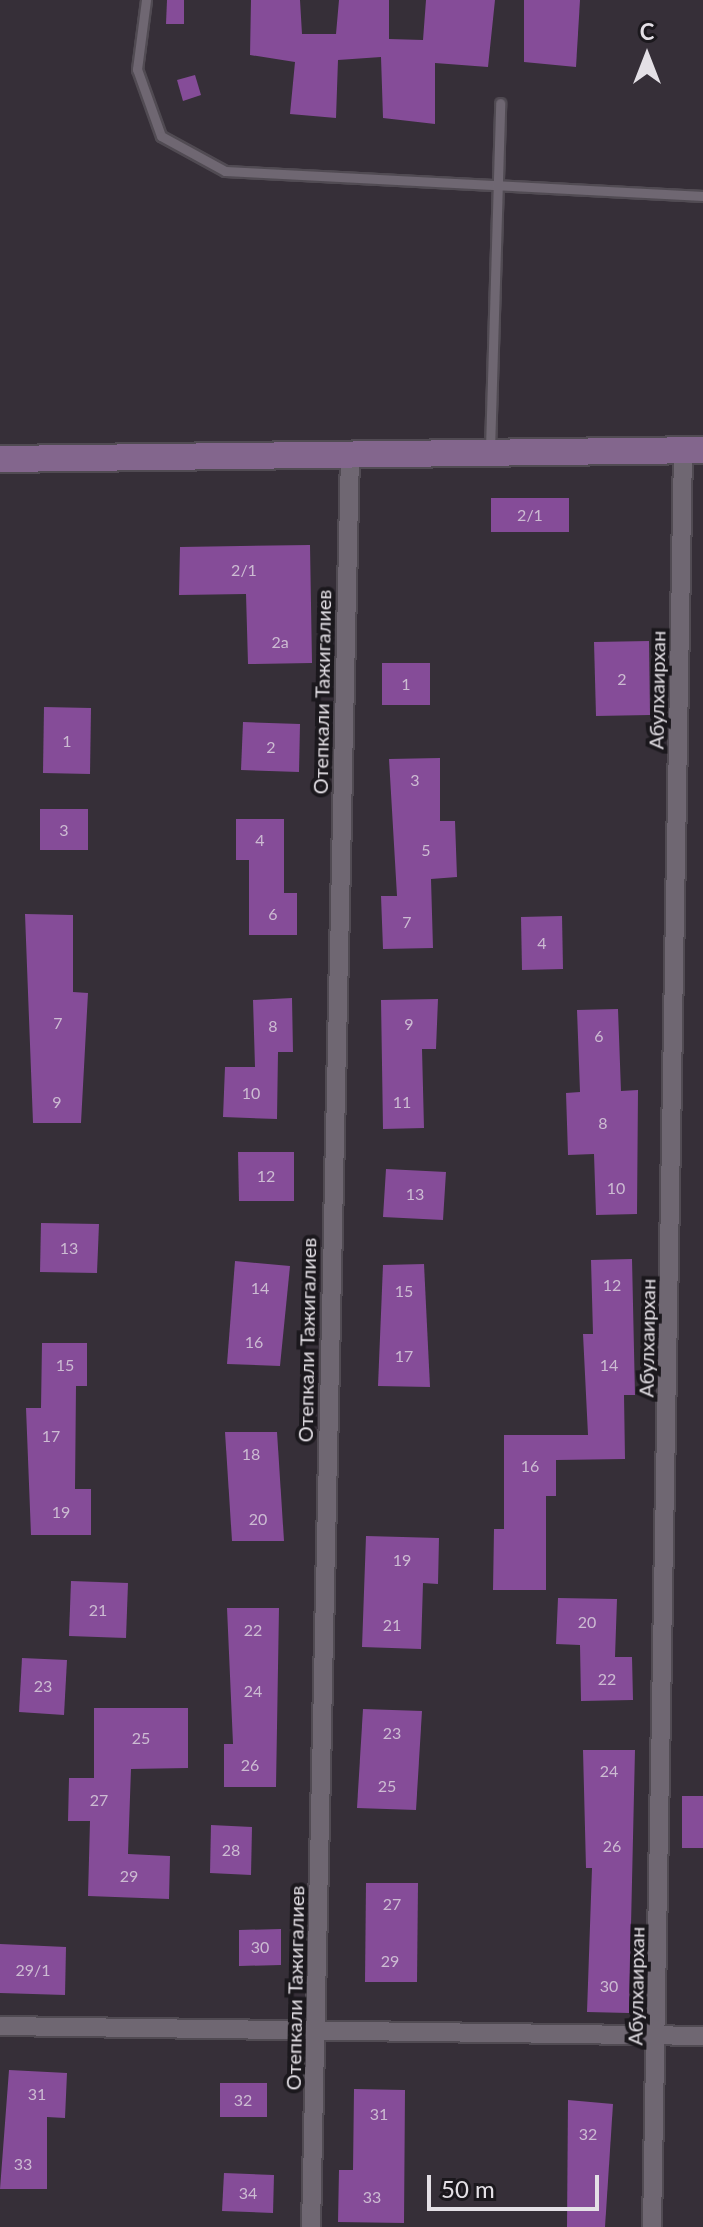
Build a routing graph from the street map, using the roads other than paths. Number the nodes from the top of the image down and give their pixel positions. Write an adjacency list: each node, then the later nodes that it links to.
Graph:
1 (146, 0): 3 (lane)
2 (500, 103): 3 (lane)
3 (497, 190): 4 (lane); 6 (lane)
4 (703, 196)
5 (693, 450): 6 (main road); 12 (street, Абулхаирхан)
6 (490, 453): 7 (main road)
7 (350, 455): 8 (main road); 10 (street, Отепкали Тажигалиев)
8 (0, 459)
9 (0, 2026): 10 (street)
10 (317, 2031): 12 (street); 13 (street, Отепкали Тажигалиев)
11 (703, 2036): 12 (street)
12 (657, 2037): 14 (street, Абулхаирхан)
13 (311, 2227)
14 (652, 2227)

